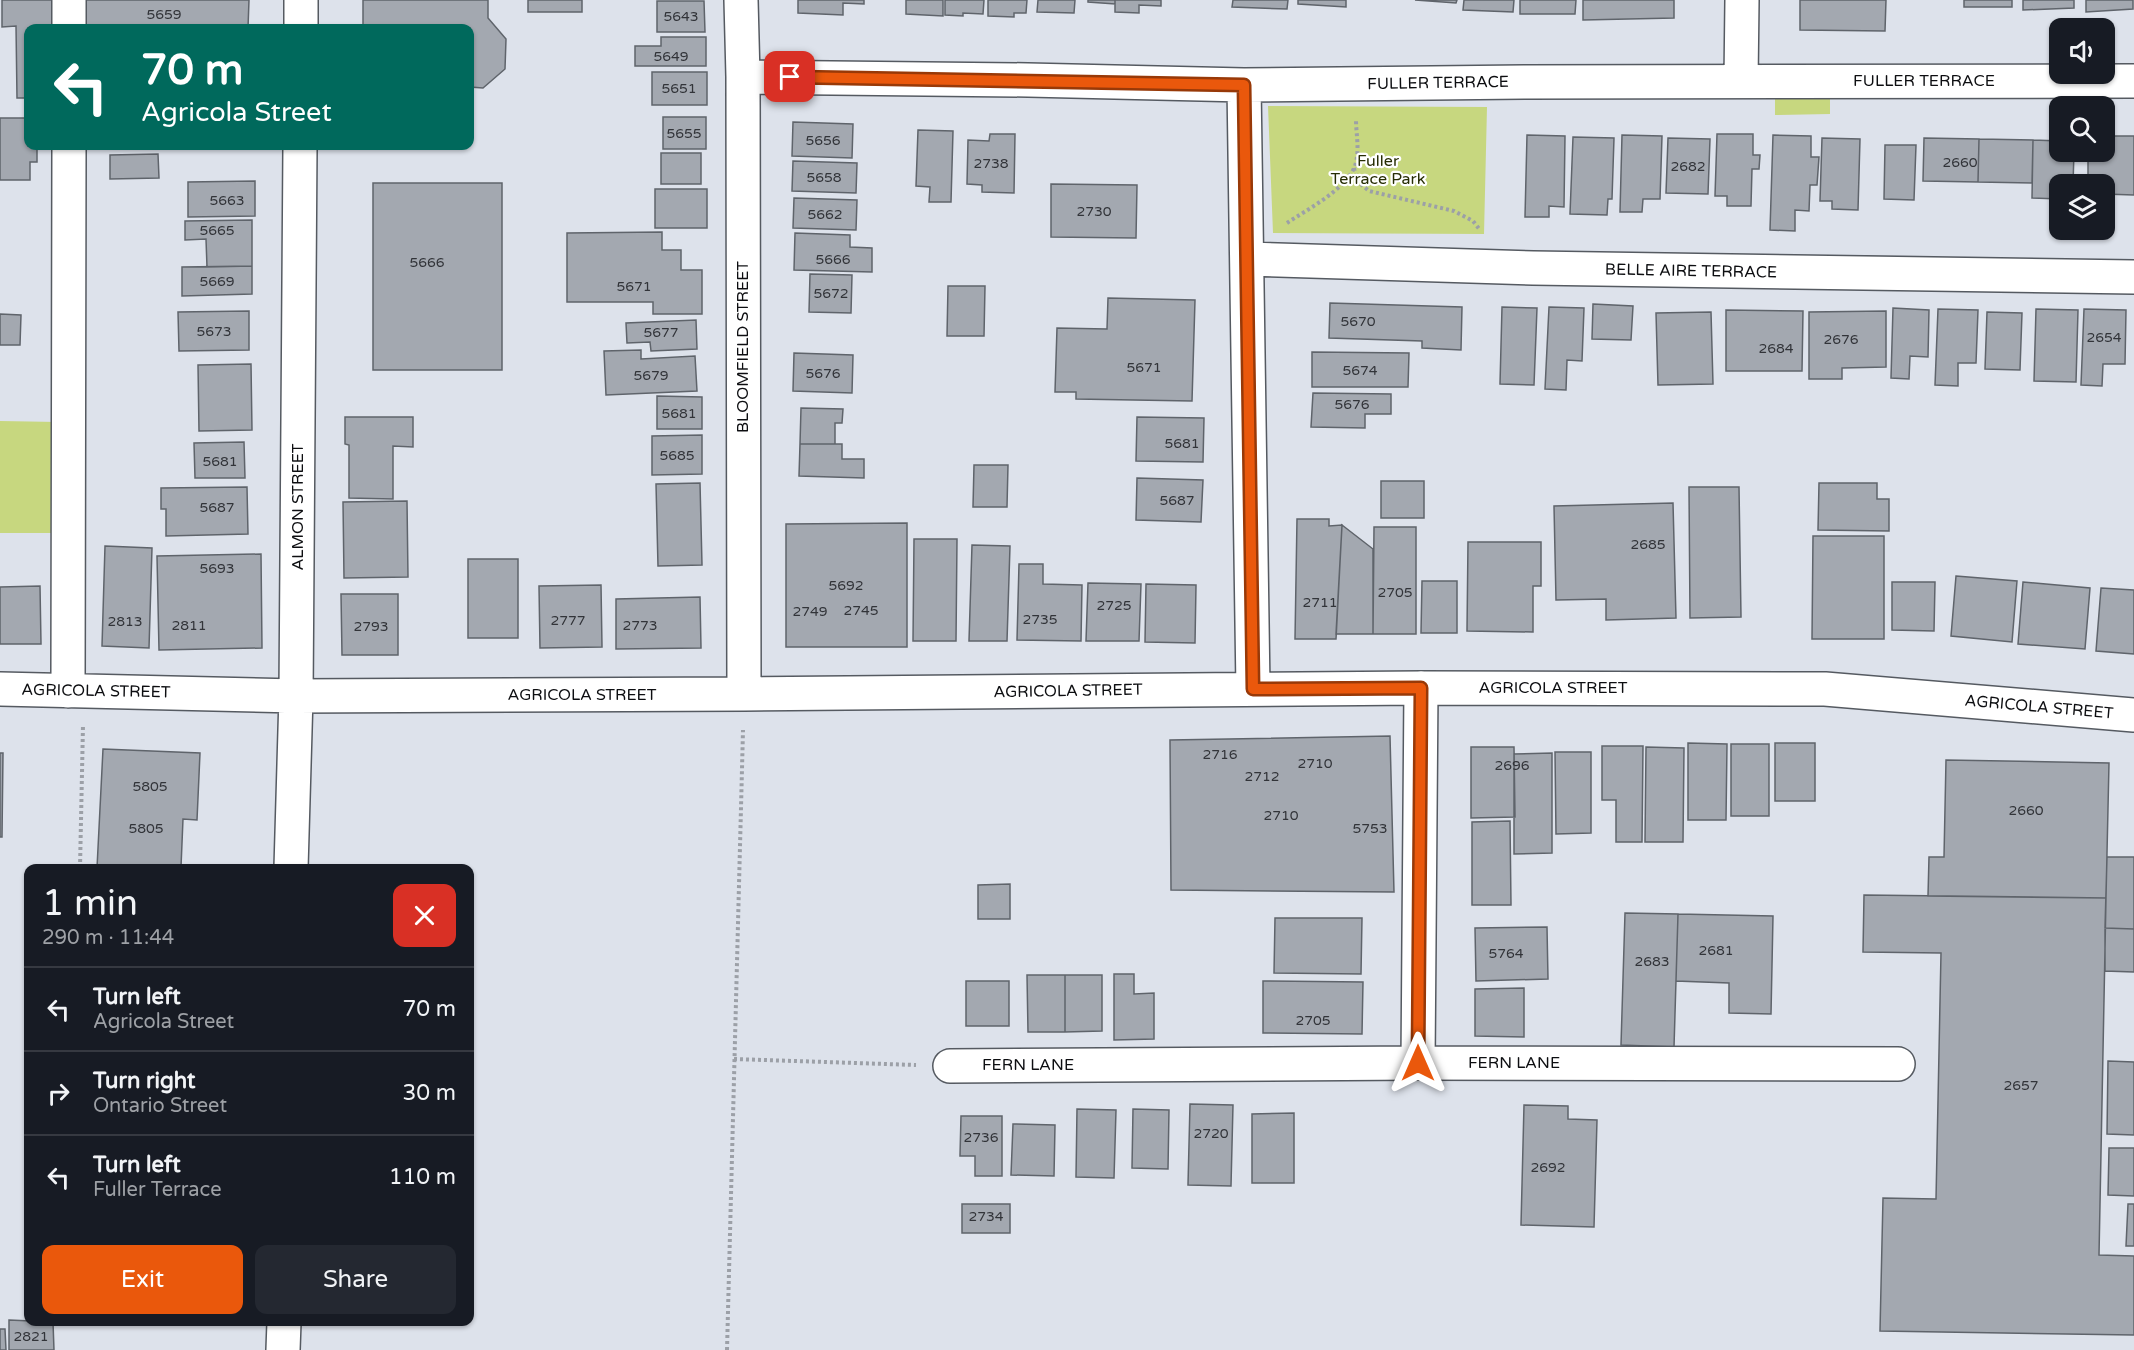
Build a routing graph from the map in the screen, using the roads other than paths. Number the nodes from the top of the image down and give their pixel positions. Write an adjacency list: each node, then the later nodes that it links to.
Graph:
1 (69, 0): 5 (street)
2 (301, 0): 6 (street)
3 (741, 0): 7 (street, BLOOMFIELD STREET)
4 (1742, 0): 8 (street)
5 (69, 24)
6 (301, 24)
7 (743, 77): 10 (street, FULLER TERRACE); 19 (street, BLOOMFIELD STREET)
8 (1741, 81): 9 (street, FULLER TERRACE); 10 (street, FULLER TERRACE)
9 (2134, 81)
10 (1244, 85): 13 (street)
11 (69, 150): 18 (street)
12 (300, 150): 20 (street, ALMON STREET)
13 (1248, 259): 14 (street, BELLE AIRE TERRACE); 17 (street)
14 (2134, 277)
15 (1421, 688): 17 (street, AGRICOLA STREET); 21 (street, AGRICOLA STREET); 23 (street)
16 (0, 689): 18 (street, AGRICOLA STREET)
17 (1253, 689): 19 (street, AGRICOLA STREET)
18 (76, 691): 20 (street, AGRICOLA STREET)
19 (744, 694): 20 (street, AGRICOLA STREET)
20 (297, 696): 22 (street, ALMON STREET)
21 (2134, 715)
22 (291, 864)
23 (1418, 1063): 24 (street, FERN LANE); 25 (street, FERN LANE)
24 (1898, 1064)
25 (950, 1066)
26 (284, 1326): 27 (street)
27 (283, 1350)

